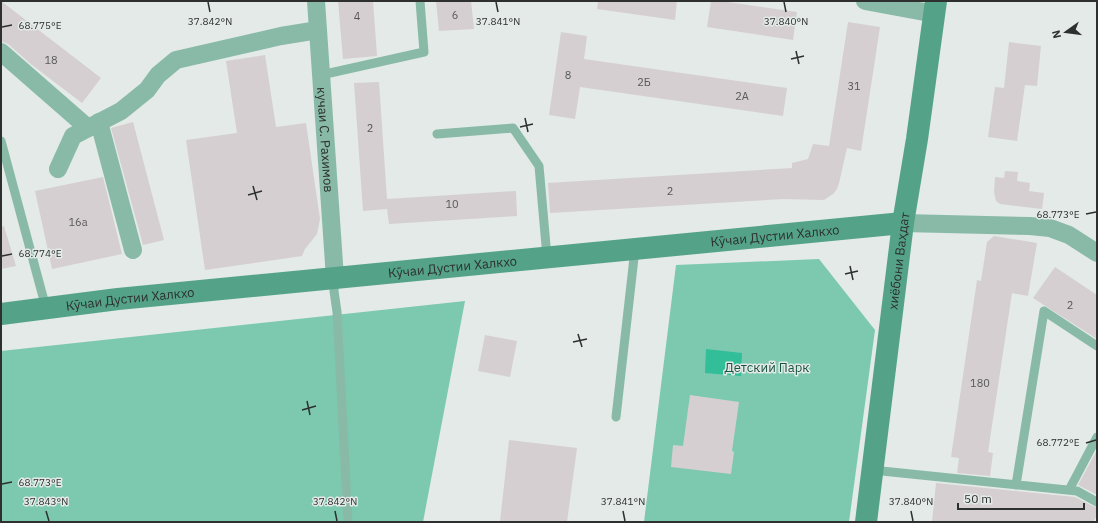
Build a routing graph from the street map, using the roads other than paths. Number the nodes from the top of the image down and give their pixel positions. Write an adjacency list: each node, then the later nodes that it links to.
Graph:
1 (316, 1): 5 (street, кучаи С. Рахимов)
2 (420, 1): 7 (lane)
3 (865, 1): 4 (street)
4 (936, 7): 12 (street, хиёбони Ваҳдат)
5 (318, 30): 7 (street, кучаи С. Рахимов); 8 (street)
6 (1, 52): 8 (street)
7 (321, 75): 17 (street, кучаи С. Рахимов)
8 (94, 125): 11 (street); 14 (street)
9 (437, 134): 16 (lane)
10 (1, 141): 18 (lane)
11 (58, 169)
12 (904, 223): 13 (street, Кӯчаи Дустии Халкхо); 15 (street); 23 (street, хиёбони Ваҳдат)
13 (635, 249): 16 (street, Кӯчаи Дустии Халкхо); 21 (lane)
14 (133, 250)
15 (1097, 253)
16 (547, 258): 17 (street, Кӯчаи Дустии Халкхо)
17 (335, 278): 18 (street, Кӯчаи Дустии Халкхо); 27 (lane)
18 (46, 308): 19 (street, Кӯчаи Дустии Халкхо)
19 (1, 314)
20 (1097, 346): 24 (lane)
21 (616, 417)
22 (1097, 437): 25 (lane)
23 (872, 470): 24 (lane); 28 (street, хиёбони Ваҳдат)
24 (1016, 485): 25 (lane)
25 (1069, 490): 26 (lane)
26 (1097, 502)
27 (348, 522)
28 (866, 522)

